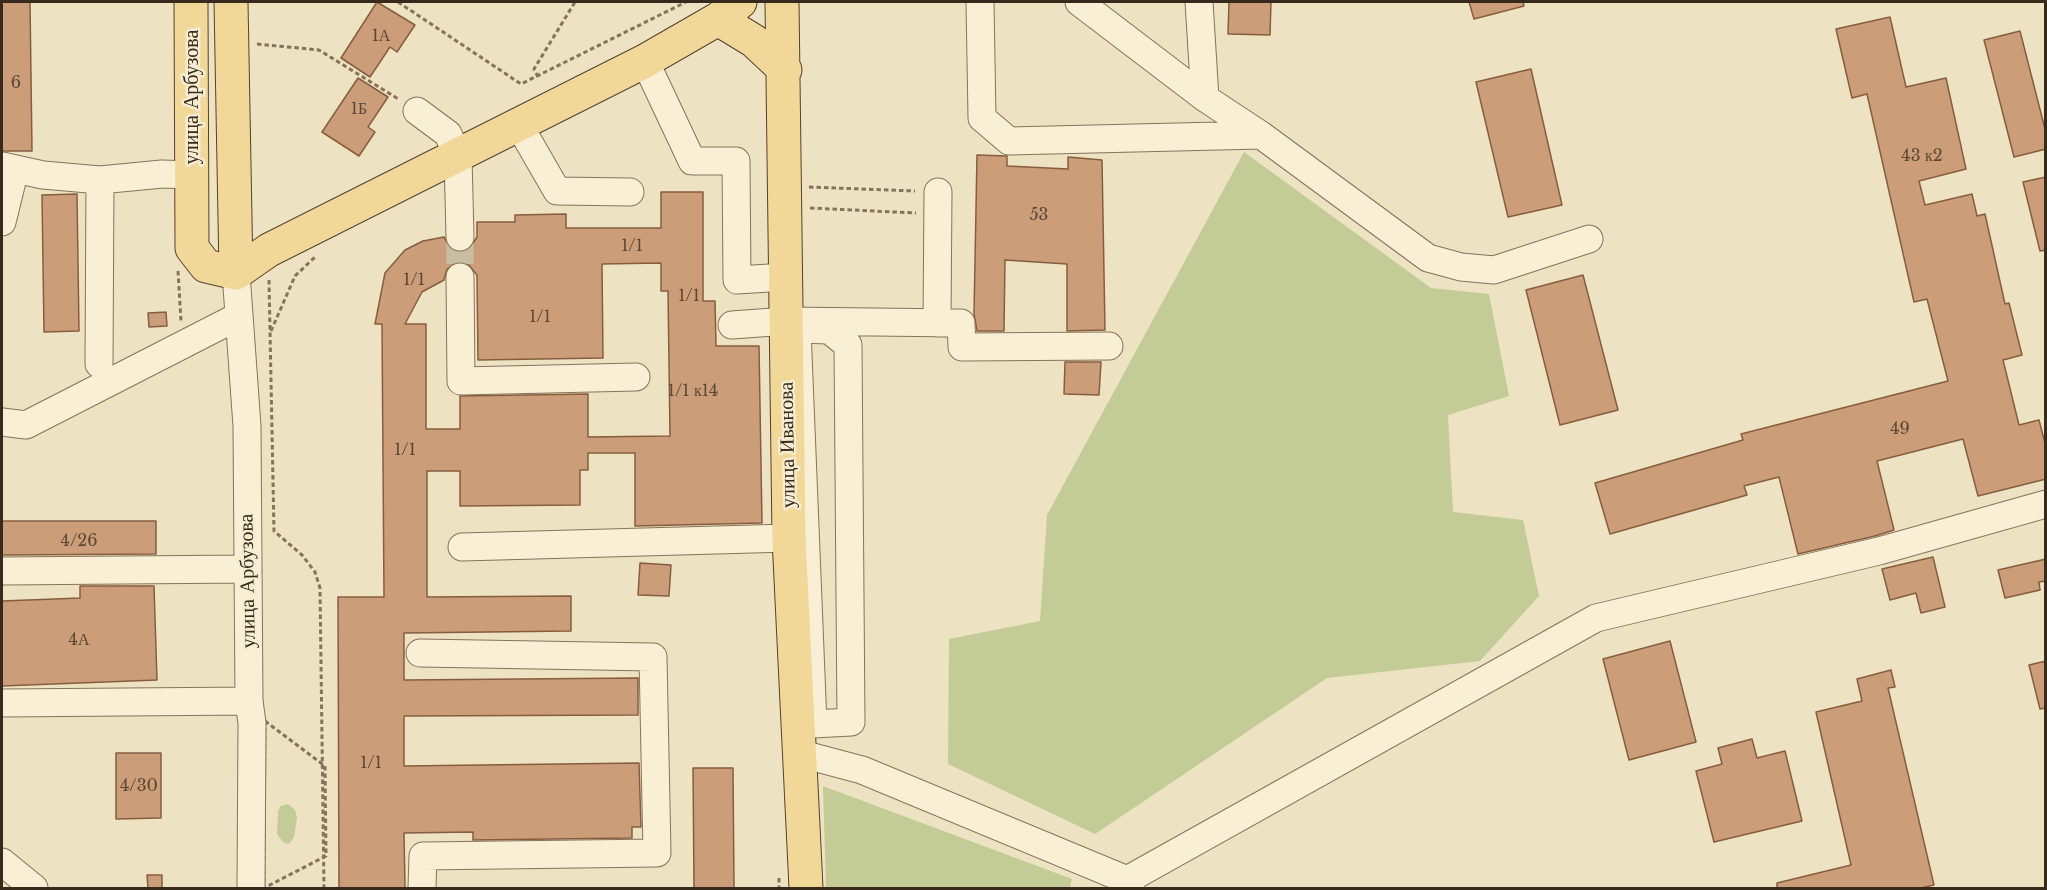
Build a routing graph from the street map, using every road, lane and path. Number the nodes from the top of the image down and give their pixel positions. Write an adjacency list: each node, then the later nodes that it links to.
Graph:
1 (191, 2): 21 (main road, улица Арбузова)
2 (231, 2): 11 (main road, улица Арбузова)
3 (398, 2): 14 (path)
4 (575, 2): 14 (path)
5 (686, 2): 14 (path)
6 (782, 2): 13 (main road, улица Иванова)
7 (980, 2): 18 (street)
8 (1079, 2): 15 (street)
9 (1199, 2): 15 (street)
10 (729, 10): 12 (main road); 13 (main road)
11 (231, 48): 16 (path); 31 (main road, улица Арбузова)
12 (645, 61): 17 (main road); 33 (street)
13 (785, 70): 33 (main road, улица Иванова)
14 (538, 77)
15 (1205, 98): 18 (street)
16 (417, 111): 19 (street)
17 (519, 125): 19 (main road); 24 (street)
18 (1261, 135): 29 (street)
19 (458, 157): 28 (street); 31 (main road)
20 (8, 167): 22 (street); 27 (street)
21 (192, 175): 22 (street); 31 (main road, улица Арбузова)
22 (100, 180): 42 (street)
23 (809, 187): 25 (path)
24 (630, 192)
25 (938, 203): 26 (path); 37 (street)
26 (810, 208)
27 (2, 222)
28 (460, 237)
29 (1589, 239)
30 (320, 252): 40 (path)
31 (236, 273): 35 (street, улица Арбузова)
32 (460, 277): 43 (street)
33 (786, 277): 36 (main road, улица Иванова)
34 (268, 278): 40 (path)
35 (237, 317): 44 (street); 48 (street, улица Арбузова)
36 (787, 321): 37 (street); 38 (street); 46 (main road, улица Иванова)
37 (936, 323): 41 (street)
38 (732, 325)
39 (829, 330): 39 (street)
40 (269, 334): 58 (path)
41 (1109, 346)
42 (99, 364)
43 (636, 377)
44 (2, 422)
45 (2046, 504): 55 (street)
46 (789, 538): 47 (street); 53 (main road, улица Иванова)
47 (462, 547)
48 (247, 569): 49 (street); 51 (street, улица Арбузова)
49 (2, 571)
50 (420, 653): 59 (street)
51 (249, 701): 52 (street); 57 (street, улица Арбузова)
52 (2, 703)
53 (798, 753): 55 (street); 60 (main road, улица Иванова)
54 (2, 862): 56 (street)
55 (1129, 884)
56 (34, 888)
57 (257, 888): 57 (path)
58 (324, 888)
59 (422, 888)
60 (806, 888)

